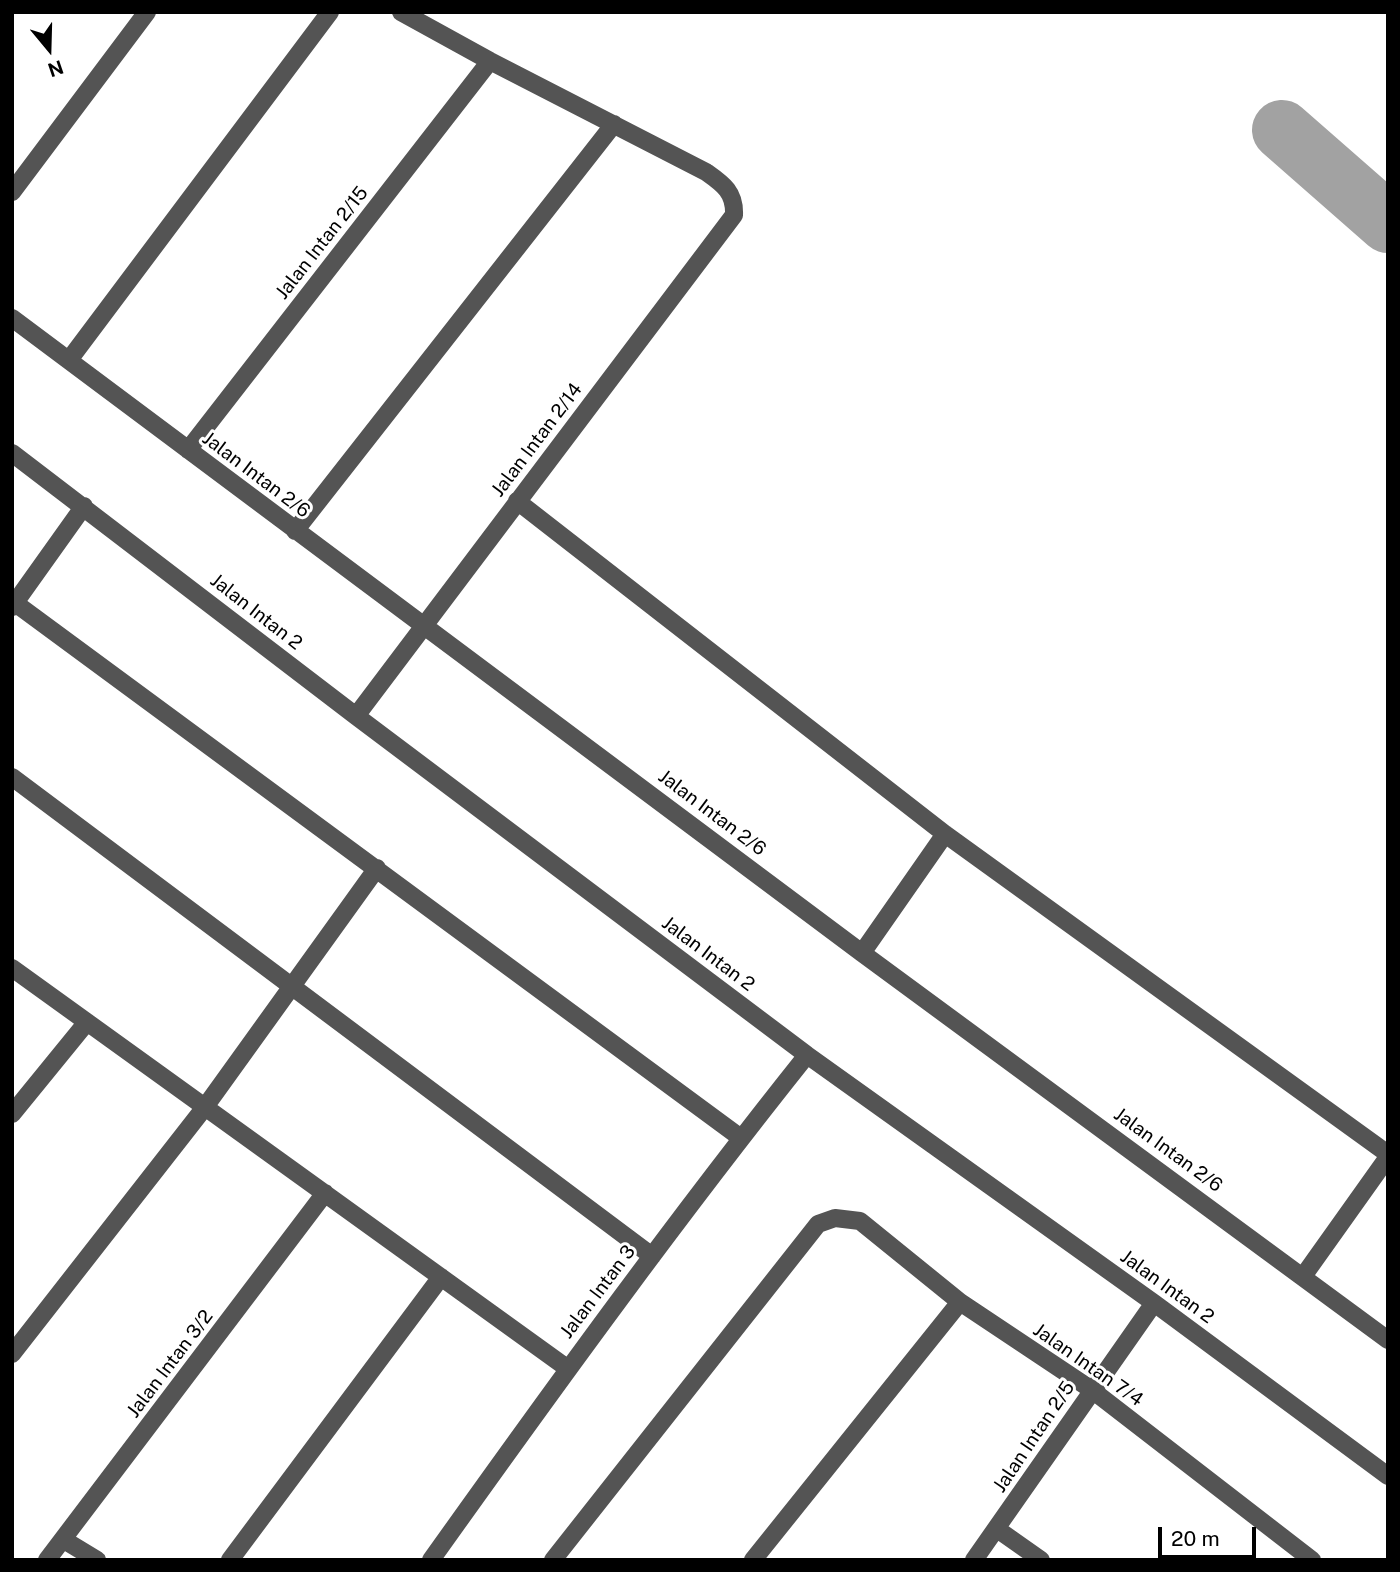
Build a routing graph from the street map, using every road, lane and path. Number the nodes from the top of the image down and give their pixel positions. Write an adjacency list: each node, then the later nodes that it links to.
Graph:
1 (147, 12): 6 (street)
2 (330, 12): 8 (street)
3 (401, 12): 4 (street)
4 (489, 61): 5 (street); 9 (street, Jalan Intan 2/15)
5 (614, 124): 11 (street, Jalan Intan 2/14); 13 (street)
6 (12, 192)
7 (12, 318): 8 (street, Jalan Intan 2/6)
8 (69, 360): 9 (street, Jalan Intan 2/6)
9 (188, 450): 13 (street, Jalan Intan 2/6)
10 (12, 453): 12 (street, Jalan Intan 2)
11 (517, 501): 15 (street, Jalan Intan 2/14); 18 (street)
12 (84, 506): 14 (street); 16 (street, Jalan Intan 2)
13 (295, 531): 15 (street, Jalan Intan 2/6)
14 (14, 605): 19 (street)
15 (425, 624): 16 (street, Jalan Intan 2/14); 20 (street, Jalan Intan 2/6)
16 (356, 716): 24 (street, Jalan Intan 2)
17 (12, 777): 22 (street)
18 (945, 834): 20 (street); 28 (street)
19 (377, 868): 22 (street); 27 (street)
20 (862, 953): 31 (street, Jalan Intan 2/6)
21 (12, 968): 23 (street)
22 (291, 984): 25 (street); 30 (street)
23 (87, 1022): 25 (street); 26 (street)
24 (807, 1055): 27 (street, Jalan Intan 3); 34 (street, Jalan Intan 2)
25 (205, 1107): 29 (street); 36 (street)
26 (12, 1114)
27 (741, 1138): 30 (street, Jalan Intan 3)
28 (1388, 1155): 31 (street)
29 (325, 1193): 32 (street); 41 (street, Jalan Intan 3/2)
30 (652, 1256): 37 (street, Jalan Intan 3)
31 (1304, 1275): 35 (street, Jalan Intan 2/6)
32 (440, 1277): 37 (street); 44 (street)
33 (960, 1302): 38 (street, Jalan Intan 7/4); 46 (street, Jalan Intan 7/4); 47 (street)
34 (1154, 1303): 38 (street, Jalan Intan 2/5); 39 (street, Jalan Intan 2)
35 (1388, 1340)
36 (12, 1354)
37 (568, 1368): 45 (street, Jalan Intan 3)
38 (1092, 1390): 40 (street, Jalan Intan 2/5); 50 (street, Jalan Intan 7/4)
39 (1388, 1476)
40 (997, 1529): 48 (street, Jalan Intan 2/5); 49 (street)
41 (64, 1540): 42 (street, Jalan Intan 3/2); 43 (street)
42 (47, 1560)
43 (97, 1560)
44 (230, 1560)
45 (431, 1560)
46 (553, 1560)
47 (753, 1560)
48 (974, 1560)
49 (1041, 1560)
50 (1312, 1560)

